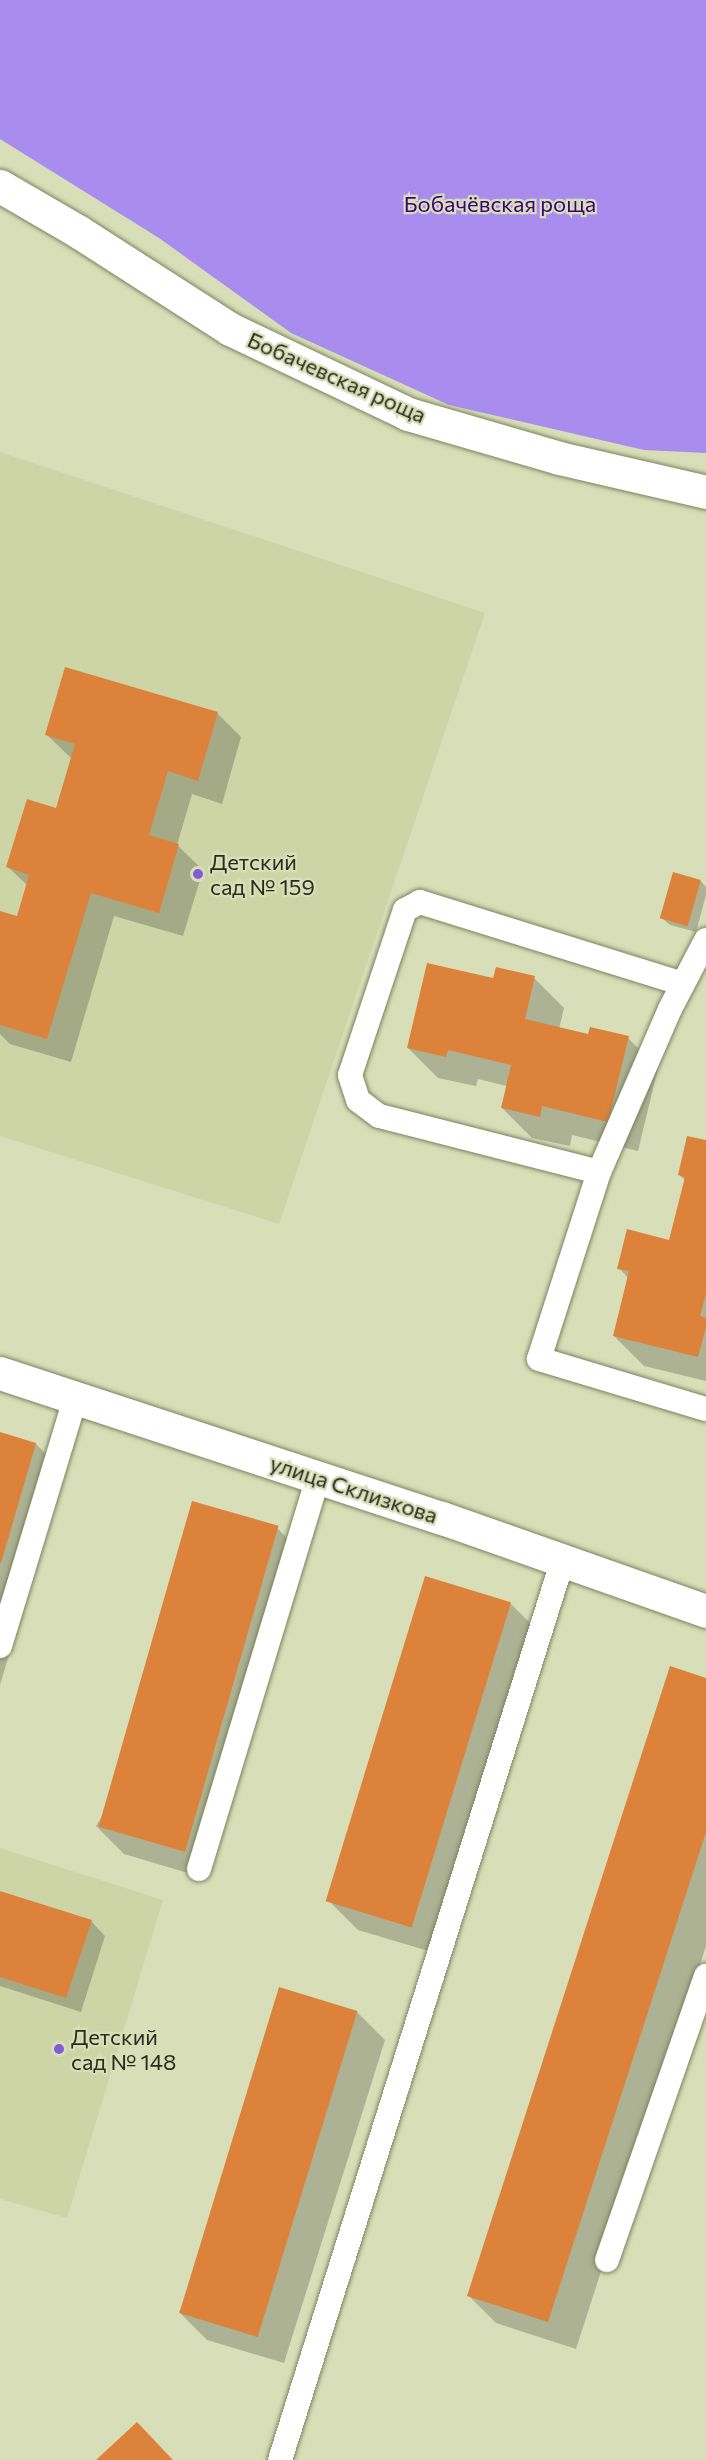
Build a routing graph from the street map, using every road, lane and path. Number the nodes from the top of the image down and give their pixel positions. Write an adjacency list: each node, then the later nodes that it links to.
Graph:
1 (0, 186): 2 (street, Бобачевская роща)
2 (706, 492)
3 (706, 940): 4 (lane)
4 (683, 984): 5 (lane); 5 (lane)
5 (599, 1172): 8 (lane)
6 (0, 1373): 7 (street, улица Склизкова)
7 (75, 1399): 9 (street, улица Склизкова); 12 (lane)
8 (706, 1409)
9 (318, 1477): 10 (street, улица Склизкова); 13 (lane)
10 (563, 1559): 11 (street, улица Склизкова); 16 (lane)
11 (706, 1610)
12 (0, 1646)
13 (199, 1869)
14 (706, 1976): 15 (lane)
15 (607, 2260)
16 (280, 2460)

